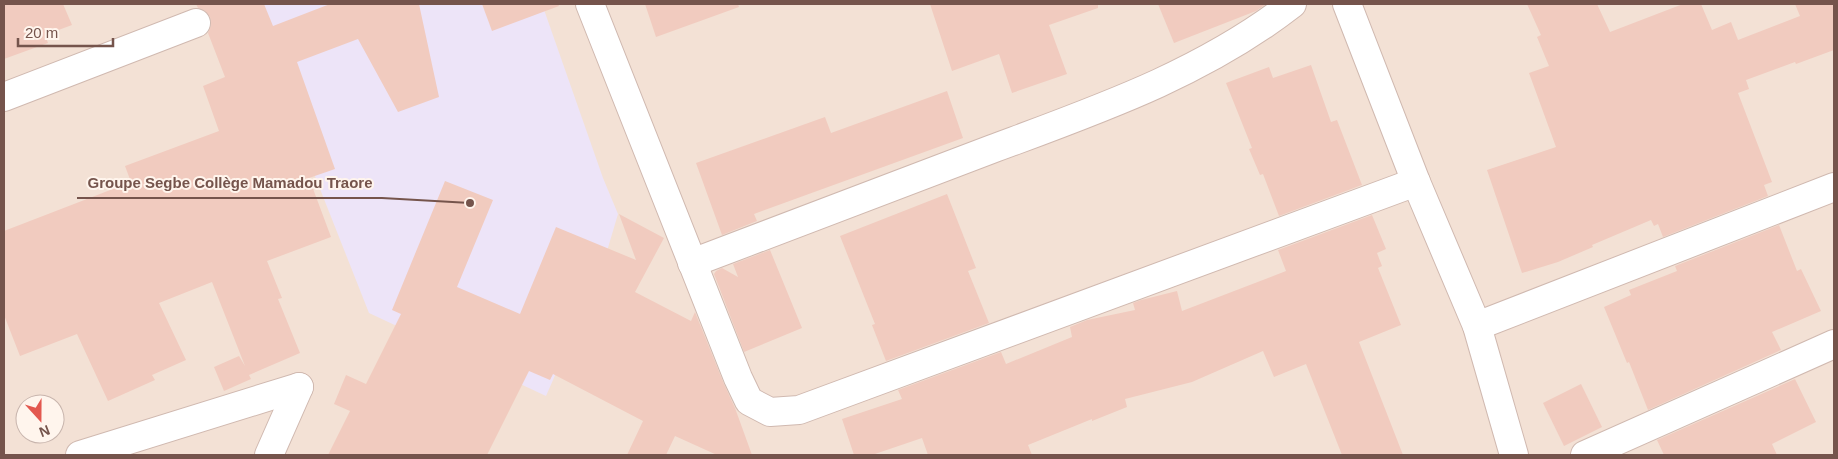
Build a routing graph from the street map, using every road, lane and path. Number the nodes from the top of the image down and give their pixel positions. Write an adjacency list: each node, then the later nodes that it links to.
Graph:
1 (590, 4): 8 (street)
2 (1292, 4): 8 (street)
3 (1347, 4): 6 (street)
4 (196, 23): 5 (street)
5 (4, 97)
6 (1416, 182): 8 (street); 9 (street)
7 (1834, 187): 9 (street)
8 (692, 263)
9 (1477, 326): 13 (street)
10 (1834, 344): 14 (street)
11 (80, 455): 12 (street)
12 (269, 455)
13 (1514, 455)
14 (1585, 455)

